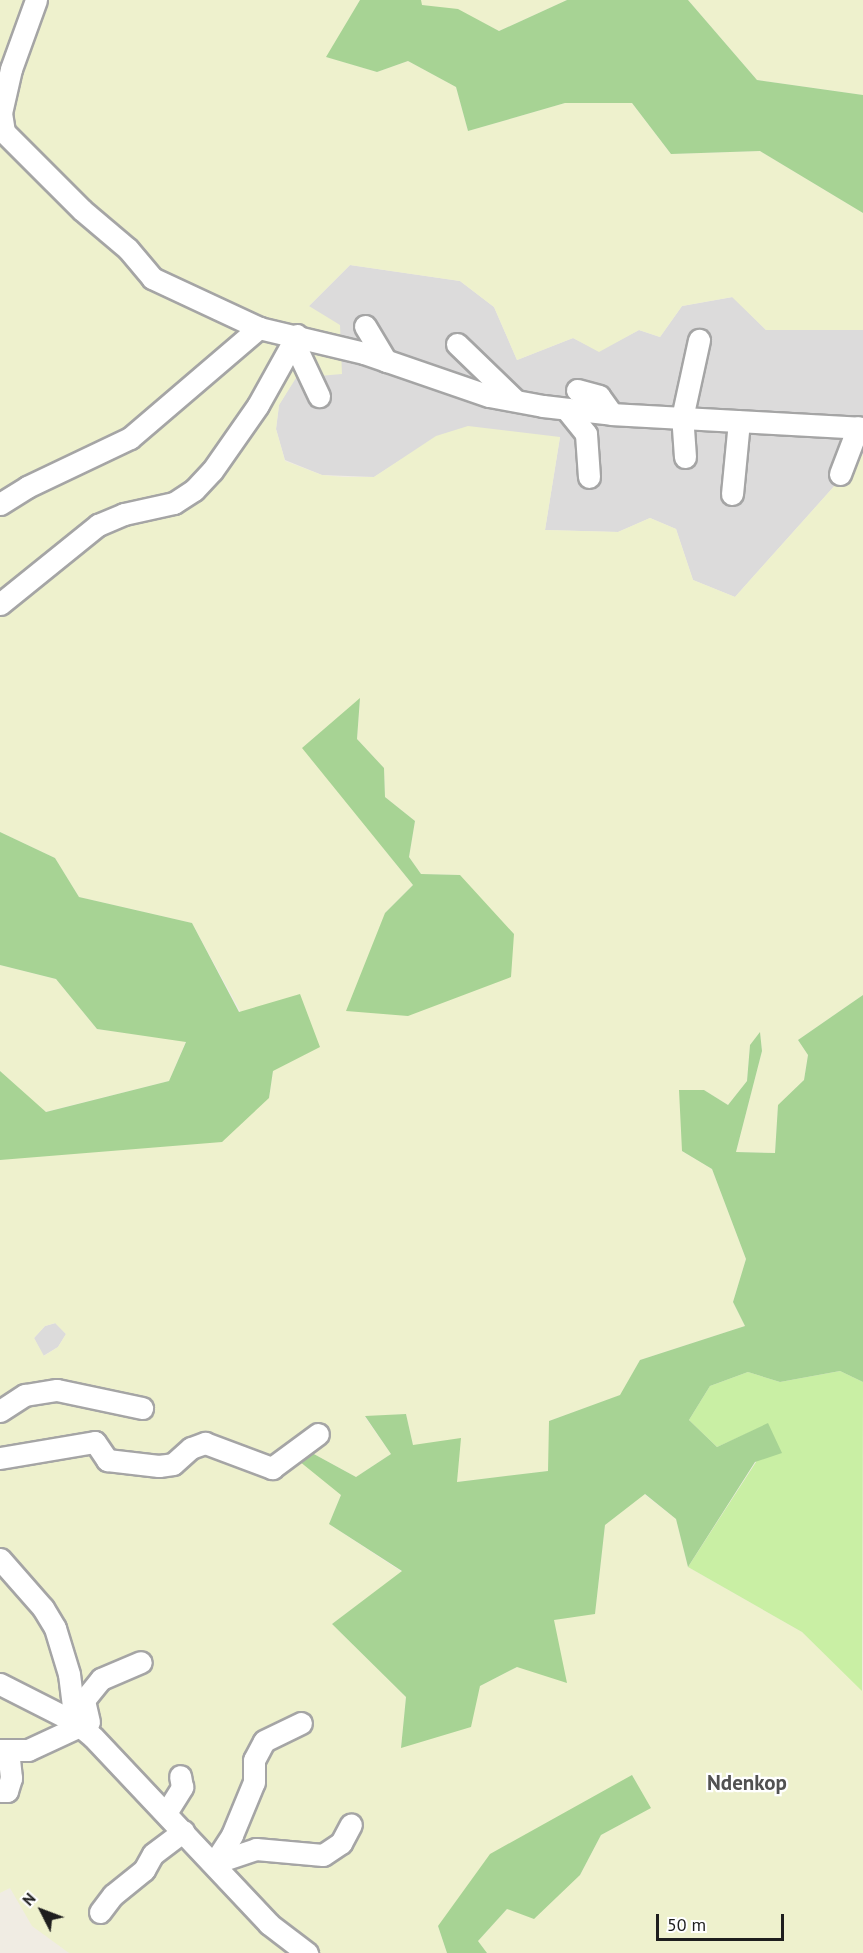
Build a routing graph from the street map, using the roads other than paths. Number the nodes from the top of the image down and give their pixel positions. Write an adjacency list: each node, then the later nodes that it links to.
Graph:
1 (36, 0): 3 (street)
2 (365, 327): 7 (street)
3 (259, 328): 4 (street); 20 (street)
4 (295, 338): 7 (street); 9 (street); 21 (street)
5 (699, 340): 13 (street)
6 (457, 344): 10 (street)
7 (386, 361): 10 (street)
8 (577, 390): 12 (street)
9 (319, 396)
10 (515, 400): 11 (street)
11 (566, 409): 12 (street); 18 (street)
12 (612, 414): 13 (street)
13 (682, 418): 14 (street); 16 (street)
14 (739, 421): 15 (street); 19 (street)
15 (861, 427): 17 (street)
16 (685, 457)
17 (840, 474)
18 (589, 477)
19 (732, 494)
20 (0, 504)
21 (0, 604)
22 (142, 1408): 23 (street)
23 (0, 1411)
24 (318, 1434): 25 (street)
25 (0, 1458)
26 (0, 1559): 30 (street)
27 (141, 1662): 30 (street)
28 (0, 1684): 30 (street)
29 (301, 1723): 37 (street)
30 (83, 1728): 31 (street); 34 (street)
31 (4, 1750): 33 (street)
32 (180, 1776): 34 (street)
33 (0, 1791)
34 (166, 1813): 36 (street)
35 (351, 1824): 37 (street)
36 (183, 1831): 37 (street); 38 (street)
37 (214, 1863): 39 (street)
38 (100, 1912)
39 (307, 1953)

